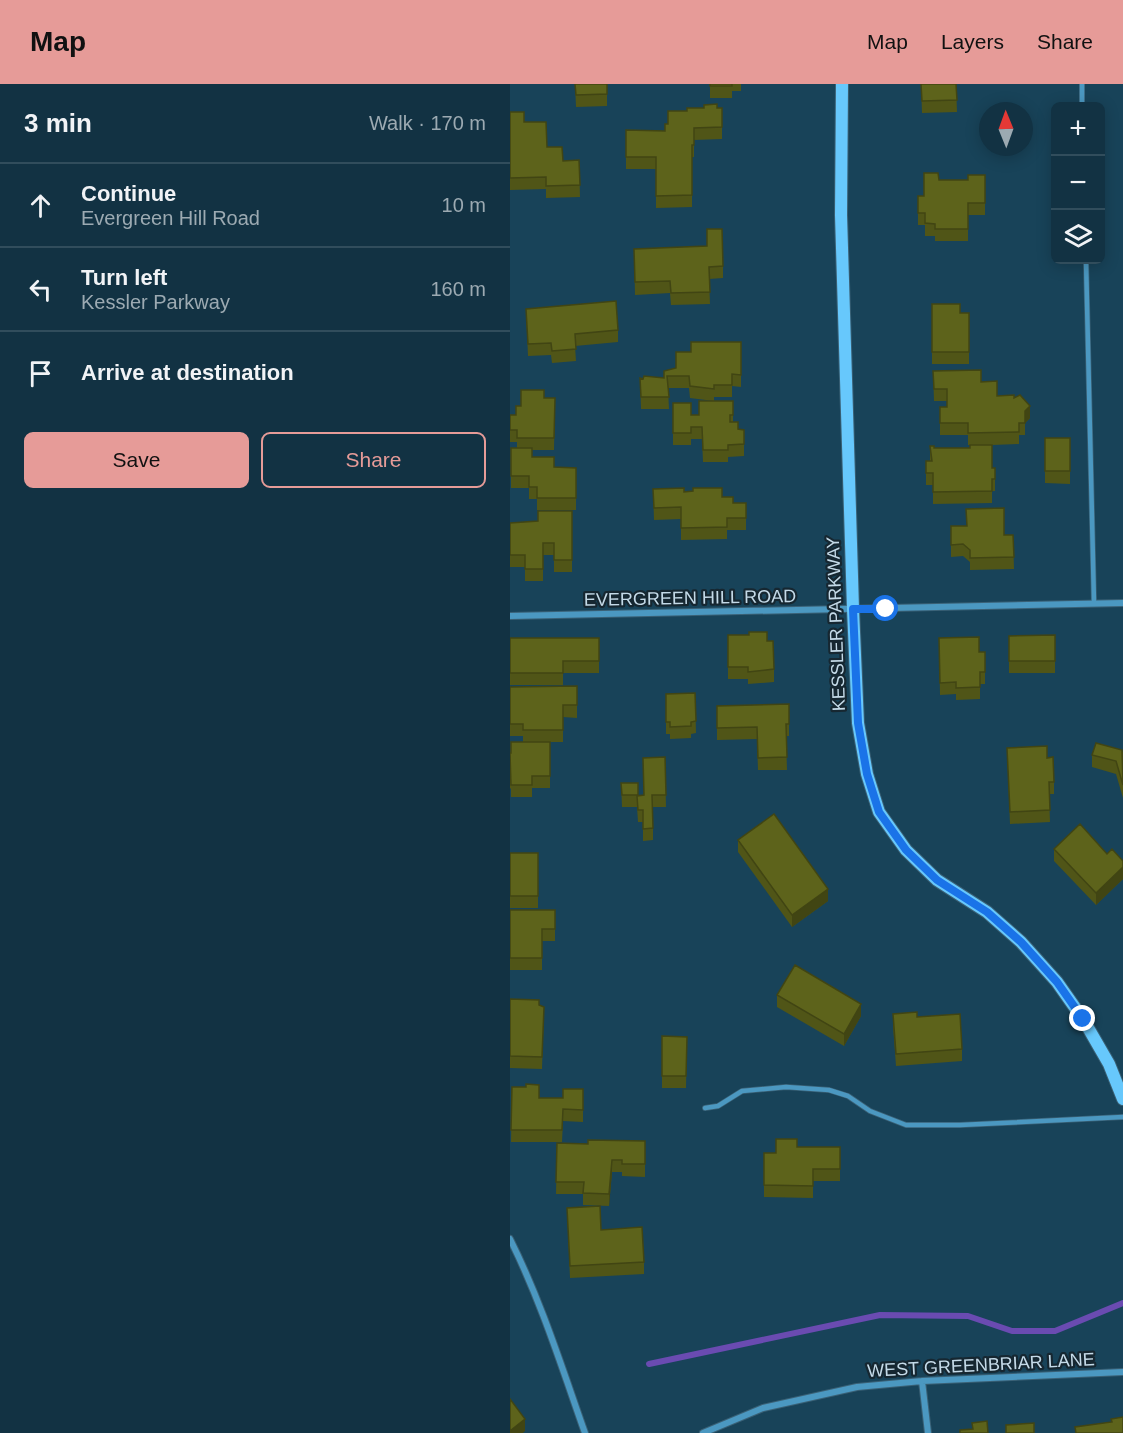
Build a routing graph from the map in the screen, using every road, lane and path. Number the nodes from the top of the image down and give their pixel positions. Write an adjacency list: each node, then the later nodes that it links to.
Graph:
1 (842, 84): 7 (street, KESSLER PARKWAY)
2 (1082, 84): 3 (lane)
3 (1082, 102)
4 (1086, 264): 5 (lane)
5 (1095, 603): 6 (street, EVERGREEN HILL ROAD); 7 (street, EVERGREEN HILL ROAD)
6 (1123, 603)
7 (853, 609): 8 (street, EVERGREEN HILL ROAD); 9 (street, KESSLER PARKWAY)
8 (510, 616)
9 (1123, 1099)
10 (705, 1108): 11 (lane)
11 (1123, 1117)
12 (510, 1239): 15 (street)
13 (1123, 1372): 14 (street, WEST GREENBRIAR LANE)
14 (922, 1381): 16 (street, WEST GREENBRIAR LANE); 17 (street)
15 (585, 1433)
16 (704, 1433)
17 (928, 1433)

